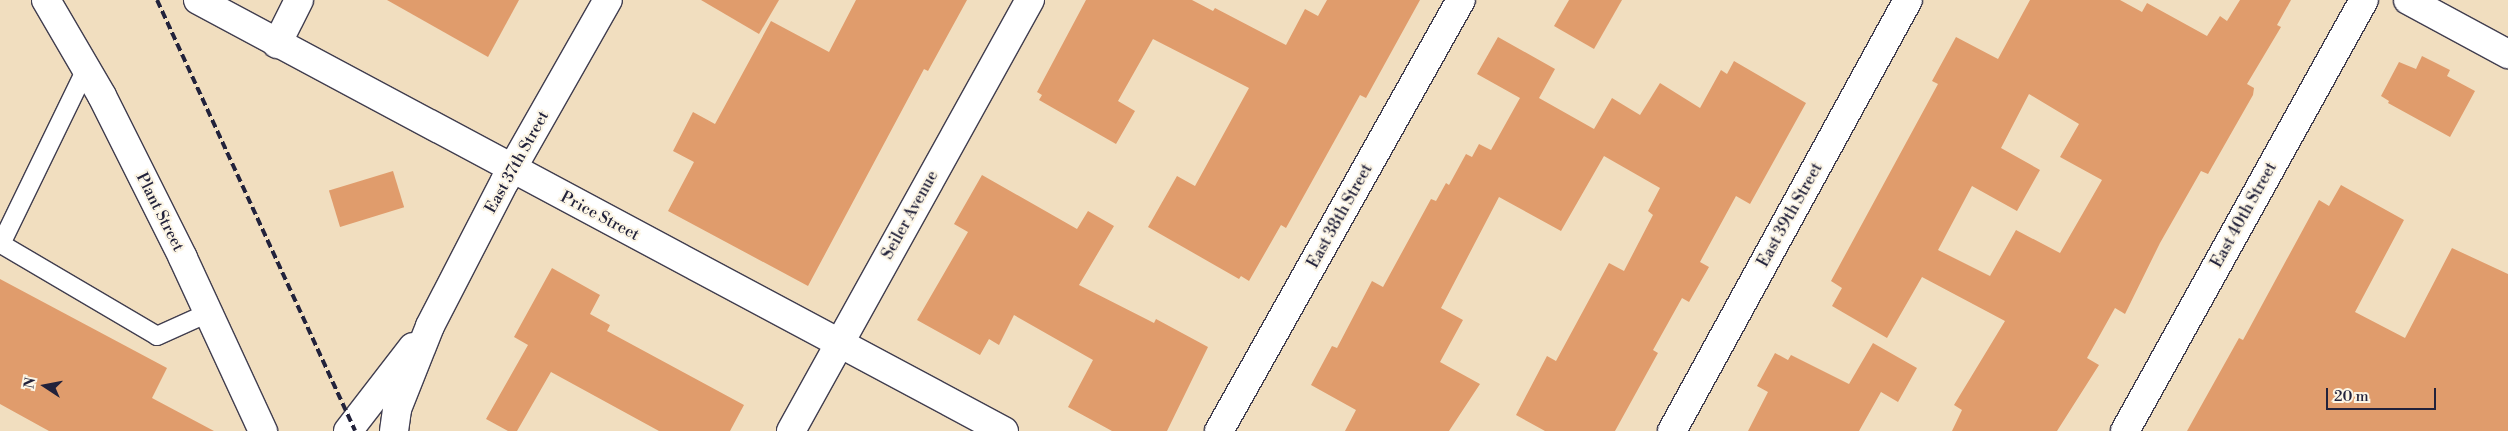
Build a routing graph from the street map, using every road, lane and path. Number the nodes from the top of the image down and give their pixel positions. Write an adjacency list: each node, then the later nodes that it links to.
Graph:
1 (46, 0): 12 (street, Plant Street)
2 (198, 0): 10 (street, Price Street)
3 (299, 0): 10 (street)
4 (608, 0): 13 (street, East 37th Street)
5 (1030, 0): 16 (street, Seiler Avenue)
6 (1461, 0): 22 (street, East 38th Street)
7 (1908, 0): 23 (street, East 39th Street)
8 (2364, 0): 24 (street, East 40th Street)
9 (2408, 0): 11 (street)
10 (277, 44): 13 (street, Price Street)
11 (2508, 54)
12 (86, 68): 14 (street, Plant Street); 14 (lane)
13 (512, 168): 15 (street, East 37th Street); 16 (street, Price Street)
14 (208, 313): 17 (street, Plant Street)
15 (430, 326): 18 (street, East 37th Street); 19 (street, East 37th Street)
16 (837, 344): 20 (street, Seiler Avenue); 21 (street, Price Street)
17 (263, 431)
18 (348, 431)
19 (394, 431)
20 (791, 431)
21 (1004, 431)
22 (1219, 431)
23 (1672, 431)
24 (2125, 431)

